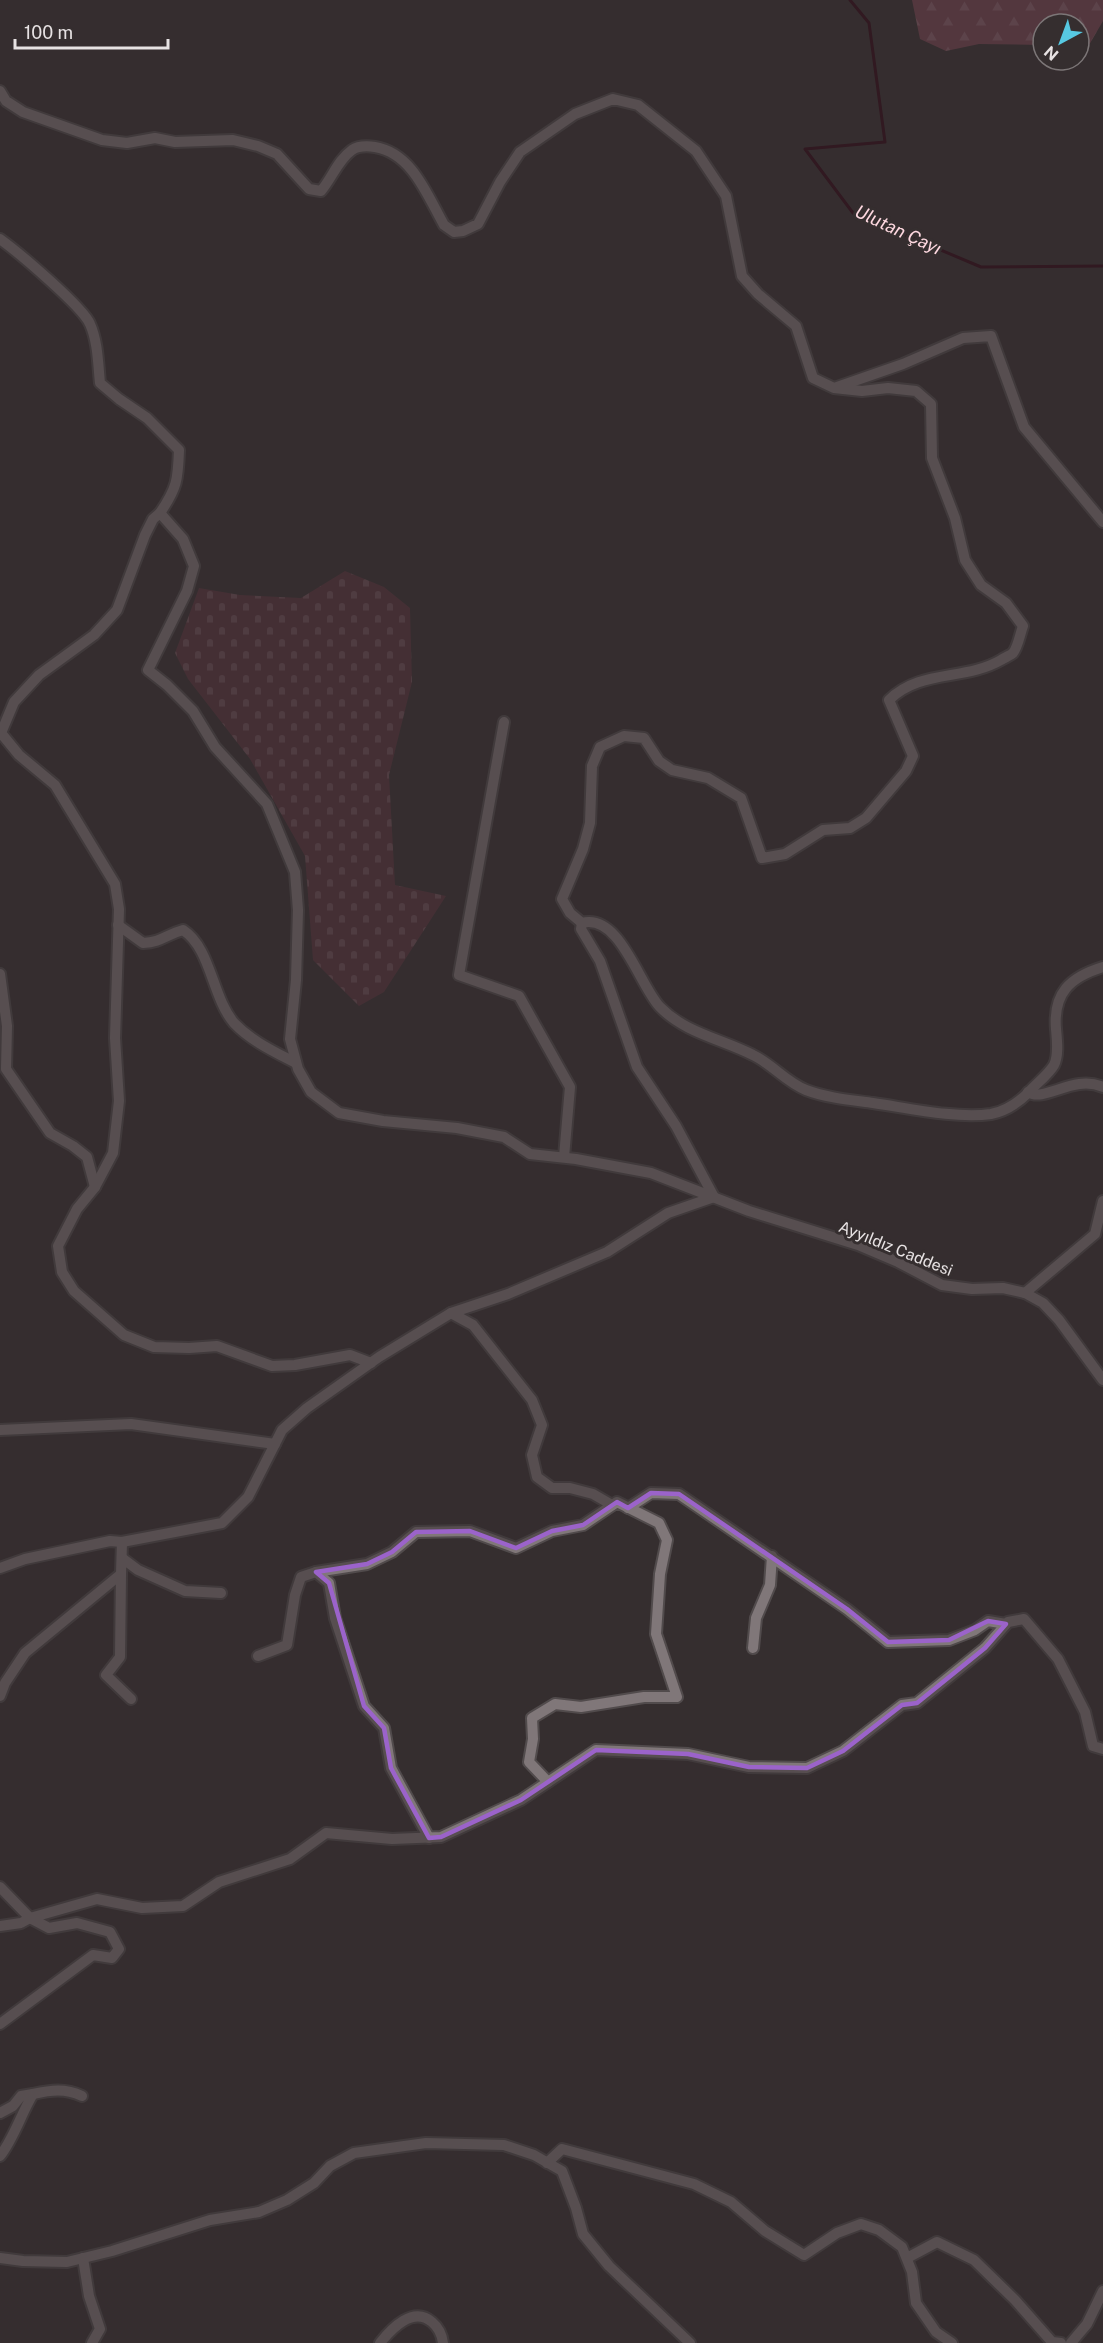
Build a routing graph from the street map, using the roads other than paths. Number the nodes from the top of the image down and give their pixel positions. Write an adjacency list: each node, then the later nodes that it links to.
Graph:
1 (0, 91): 3 (street)
2 (0, 239): 4 (street)
3 (834, 388): 5 (street); 7 (street)
4 (160, 513): 8 (street); 11 (street, Ayyıldız Caddesi)
5 (1103, 522)
6 (504, 722): 14 (street)
7 (582, 923): 13 (street); 16 (street)
8 (118, 925): 11 (street); 15 (street)
9 (1103, 967): 13 (street)
10 (0, 974): 15 (street)
11 (296, 1063): 14 (street, Ayyıldız Caddesi)
12 (1103, 1087): 13 (street)
13 (1029, 1092)
14 (564, 1157): 16 (street, Ayyıldız Caddesi)
15 (95, 1187): 20 (street)
16 (714, 1197): 18 (street, Ayyıldız Caddesi); 19 (street)
17 (1103, 1201): 18 (street)
18 (1025, 1293): 21 (street, Ayyıldız Caddesi)
19 (451, 1313): 20 (street); 24 (street)
20 (371, 1363): 23 (street)
21 (1103, 1380)
22 (0, 1430): 23 (street)
23 (275, 1444): 26 (street)
24 (612, 1505): 25 (street); 30 (street)
25 (628, 1508): 27 (street); 39 (street)
26 (122, 1542): 28 (street); 29 (street)
27 (772, 1556): 33 (street); 34 (street)
28 (122, 1558): 31 (street); 32 (street)
29 (0, 1568)
30 (316, 1572): 35 (street); 40 (street)
31 (121, 1574): 36 (street); 37 (street)
32 (221, 1593)
33 (1006, 1624): 38 (street); 39 (street)
34 (753, 1648)
35 (258, 1656)
36 (0, 1696)
37 (131, 1699)
38 (1103, 1749)
39 (548, 1782): 40 (street)
40 (429, 1838): 42 (street)
41 (0, 1887): 42 (street)
42 (30, 1918): 43 (street); 44 (street)
43 (0, 1926)
44 (0, 2024)
45 (33, 2094): 46 (street); 47 (street); 48 (street)
46 (82, 2096)
47 (0, 2113)
48 (0, 2156)
49 (547, 2163): 51 (street); 52 (street); 57 (street)
50 (0, 2258): 51 (street)
51 (84, 2258): 54 (street)
52 (907, 2258): 58 (street); 59 (street)
53 (1103, 2291): 60 (street)
54 (93, 2343)
55 (380, 2343): 56 (street)
56 (443, 2343)
57 (690, 2343)
58 (952, 2343)
59 (1055, 2343)
60 (1071, 2343)

